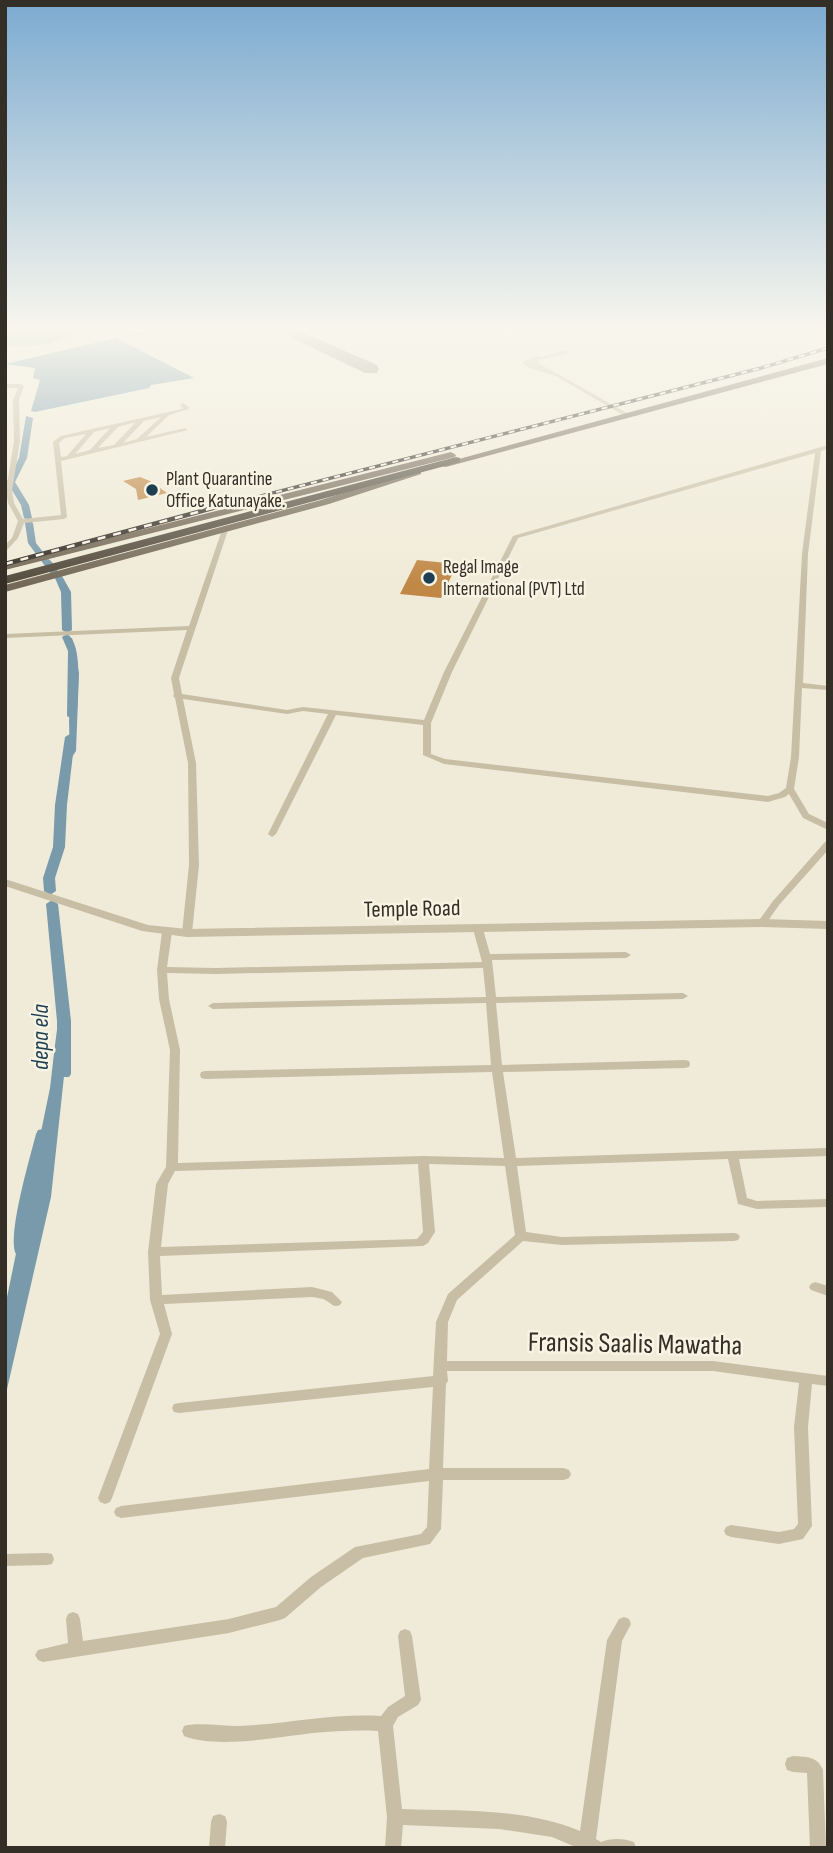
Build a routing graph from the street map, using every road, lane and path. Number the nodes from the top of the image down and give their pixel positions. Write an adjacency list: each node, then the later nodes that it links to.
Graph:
1 (15, 412): 5 (street)
2 (173, 412): 4 (street)
3 (620, 412): 19 (main road)
4 (166, 414): 7 (street); 13 (street)
5 (14, 416): 6 (street); 11 (street)
6 (5, 417)
7 (141, 420): 8 (street); 14 (street)
8 (116, 426): 10 (street); 17 (street)
9 (184, 430): 13 (street)
10 (92, 431): 18 (street); 20 (street)
11 (17, 437): 12 (street); 21 (street)
12 (5, 438)
13 (138, 441): 14 (street)
14 (114, 447): 17 (street)
15 (828, 447): 16 (street)
16 (818, 450): 32 (street); 36 (street)
17 (92, 453): 18 (street)
18 (68, 457): 20 (street)
19 (451, 458): 22 (highway); 24 (main road); 26 (main road)
20 (57, 460): 23 (street)
21 (9, 471): 23 (street)
22 (304, 499): 27 (highway); 28 (highway)
23 (21, 522): 25 (street)
24 (225, 530): 29 (main road); 30 (street)
25 (5, 550)
26 (5, 567)
27 (5, 574)
28 (5, 580)
29 (5, 589)
30 (192, 628): 31 (street); 34 (street)
31 (5, 636)
32 (799, 685): 33 (street); 37 (street)
33 (828, 688)
34 (177, 696): 35 (street); 46 (street)
35 (333, 713): 36 (street); 39 (street)
36 (427, 723): 37 (street)
37 (790, 789): 38 (street)
38 (828, 827)
39 (272, 834)
40 (828, 844): 42 (street)
41 (5, 882): 45 (street, Temple Road)
42 (762, 923): 43 (street, Temple Road); 44 (street, Temple Road)
43 (828, 925)
44 (478, 929): 46 (street, Temple Road); 48 (street)
45 (167, 932): 46 (street, Temple Road); 49 (street)
46 (187, 933)
47 (626, 955): 48 (street)
48 (486, 961): 49 (street); 51 (street)
49 (162, 970): 60 (street)
50 (683, 996): 51 (street)
51 (491, 1000): 52 (street); 54 (street)
52 (213, 1006)
53 (685, 1064): 54 (street)
54 (497, 1067): 55 (street); 59 (street)
55 (205, 1075)
56 (828, 1152): 57 (street)
57 (733, 1156): 59 (street); 61 (street)
58 (423, 1160): 59 (street); 60 (street); 64 (street)
59 (510, 1161): 62 (street)
60 (172, 1167): 64 (street)
61 (828, 1203)
62 (521, 1236): 63 (street); 69 (street)
63 (734, 1237)
64 (154, 1252): 67 (street)
65 (814, 1287): 66 (street)
66 (828, 1291)
67 (156, 1300): 68 (street); 75 (street)
68 (336, 1302)
69 (441, 1373): 70 (street, Fransis Saalis Mawatha); 72 (street, Fransis Saalis Mawatha); 73 (street)
70 (806, 1378): 71 (street, Fransis Saalis Mawatha); 77 (street)
71 (828, 1381)
72 (179, 1408)
73 (436, 1474): 74 (street); 76 (street); 83 (street)
74 (564, 1474)
75 (104, 1498)
76 (121, 1512)
77 (731, 1531)
78 (47, 1559): 79 (street)
79 (5, 1560)
80 (73, 1619): 83 (street)
81 (624, 1624): 90 (street)
82 (405, 1636): 85 (street)
83 (76, 1649): 84 (street)
84 (43, 1655)
85 (385, 1724): 86 (street); 88 (street)
86 (190, 1731)
87 (793, 1764): 95 (street)
88 (395, 1817): 90 (street); 92 (street)
89 (219, 1822): 91 (street)
90 (591, 1845)
91 (217, 1848)
92 (393, 1848)
93 (607, 1848): 94 (street)
94 (628, 1848)
95 (818, 1848)

